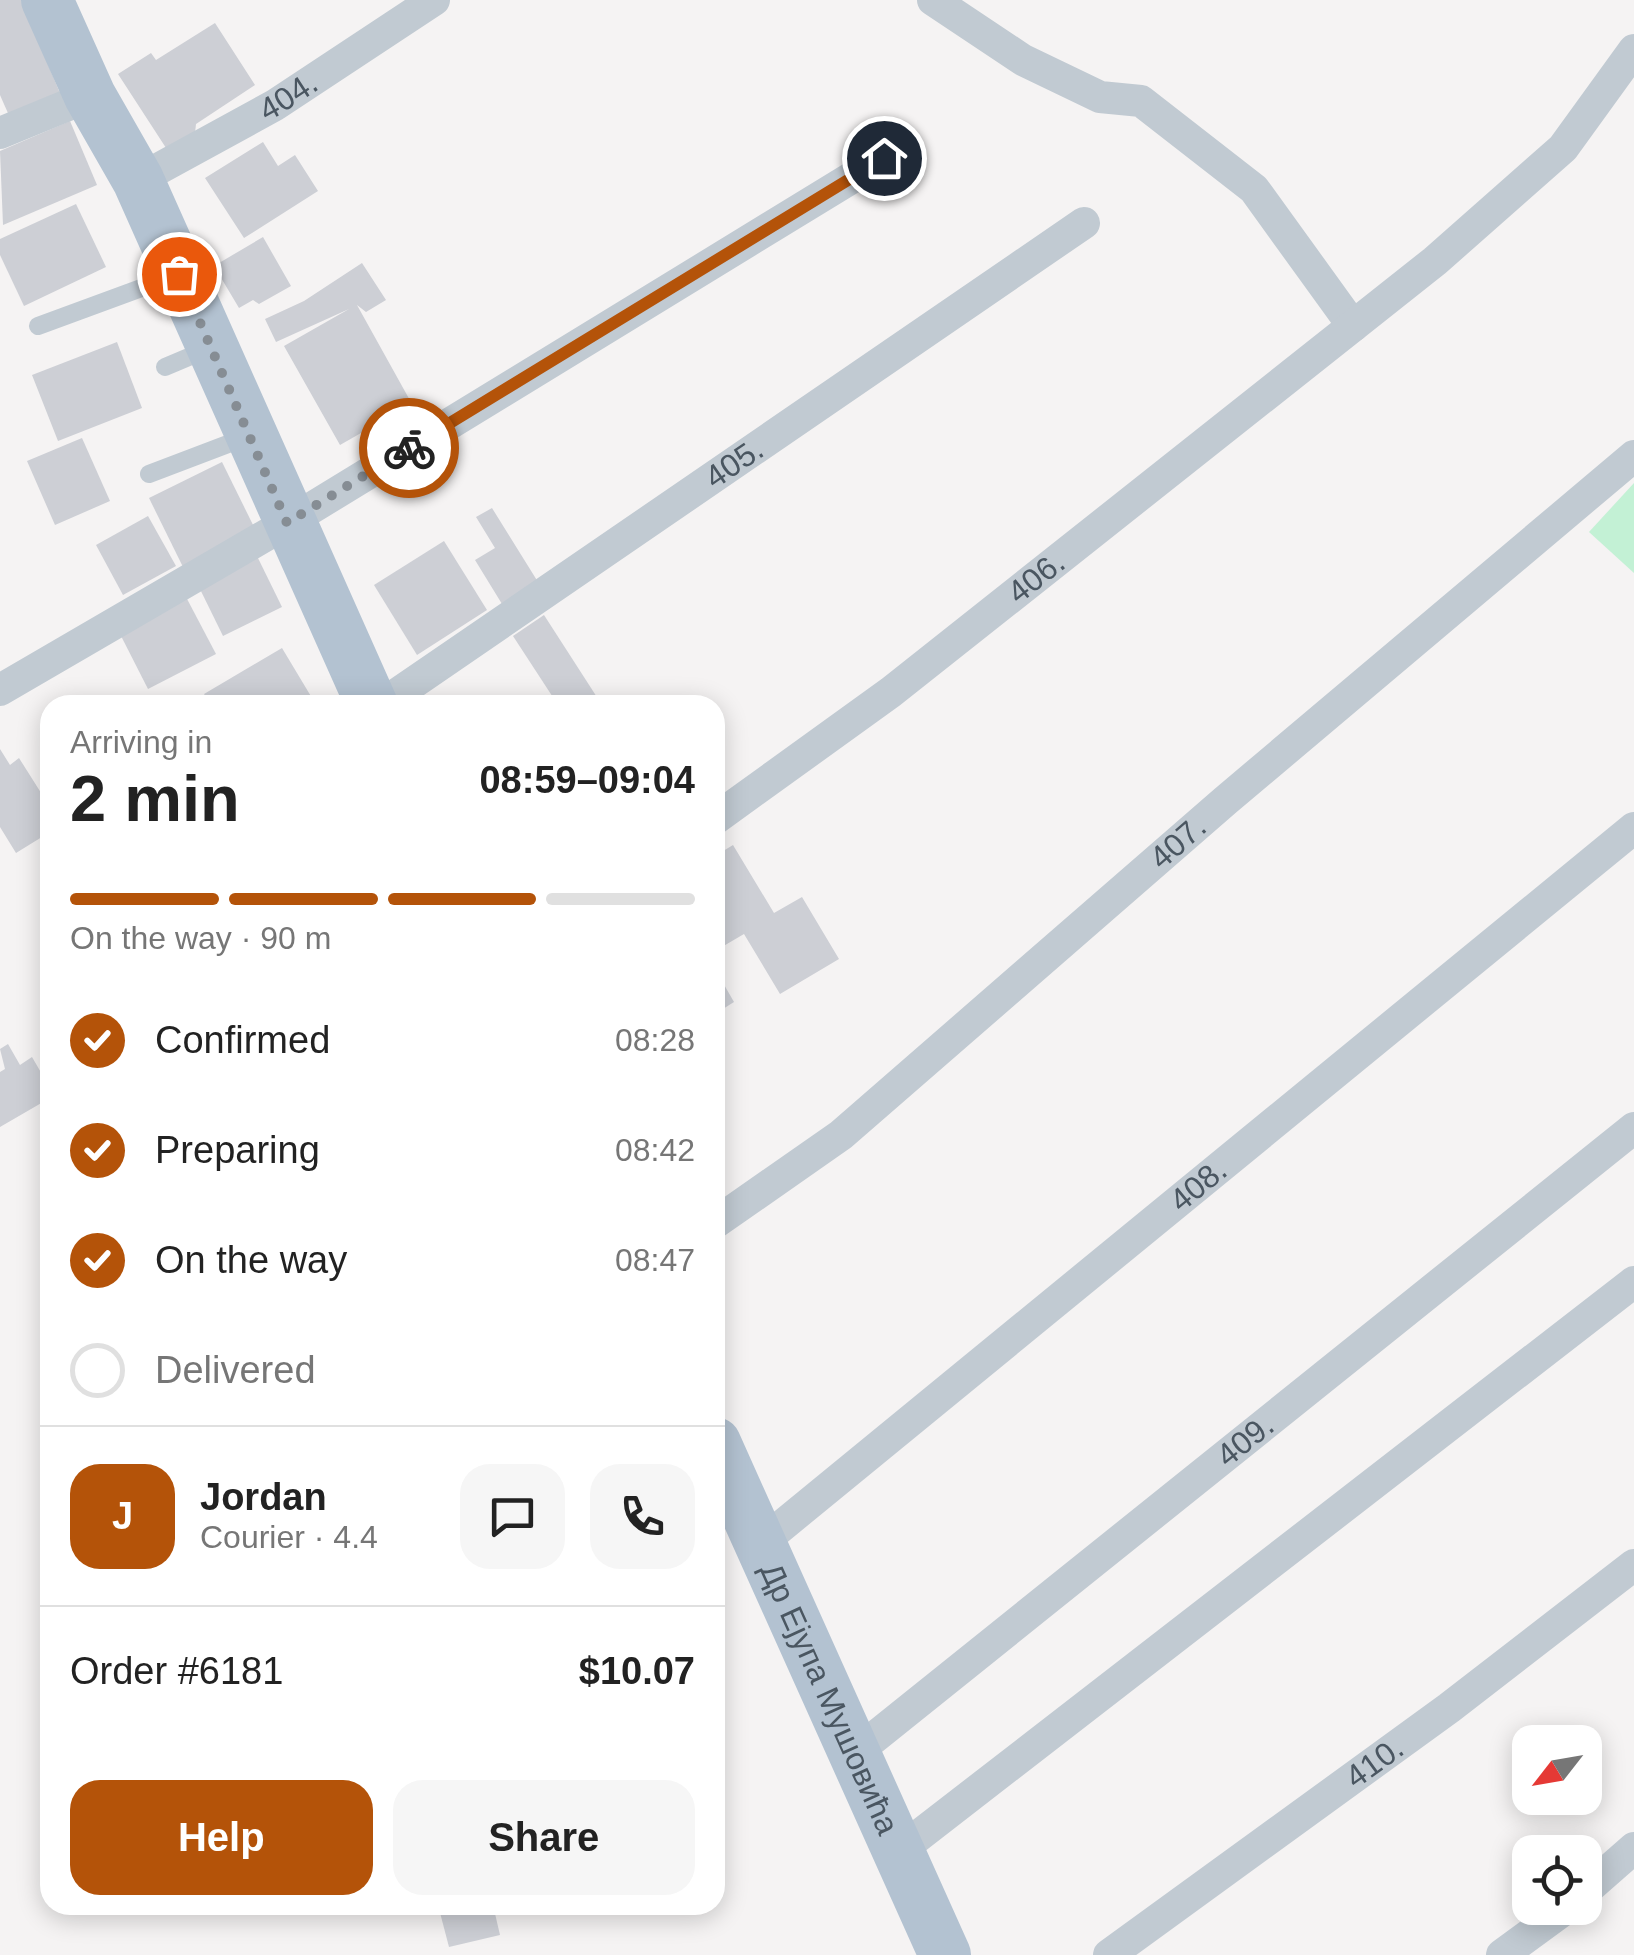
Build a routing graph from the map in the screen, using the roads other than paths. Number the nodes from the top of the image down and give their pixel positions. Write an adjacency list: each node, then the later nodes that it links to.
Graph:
1 (47, 0): 5 (main road)
2 (434, 0): 8 (street, 404.)
3 (933, 0): 12 (street)
4 (1634, 50): 12 (street, 406.)
5 (90, 96): 6 (street); 8 (main road)
6 (0, 133)
7 (884, 158): 16 (street)
8 (138, 180): 10 (main road)
9 (1084, 222): 19 (street, 405.)
10 (179, 274): 11 (lane); 13 (main road)
11 (38, 326)
12 (1353, 326): 20 (street, 406.)
13 (249, 436): 15 (lane); 16 (main road)
14 (1634, 456): 23 (street, 407.)
15 (149, 474)
16 (287, 523): 17 (street); 18 (main road)
17 (0, 690)
18 (367, 695)
19 (396, 695)
20 (725, 813)
21 (1634, 828): 26 (street, 408.)
22 (1634, 1128): 28 (street, 409.)
23 (725, 1216)
24 (1634, 1282): 30 (street)
25 (725, 1464): 26 (main road, Др Ејупа Мушовића)
26 (761, 1543): 28 (main road, Др Ејупа Мушовића)
27 (1634, 1565): 34 (street, 410.)
28 (855, 1754): 30 (main road, Др Ејупа Мушовића)
29 (1634, 1848): 31 (street)
30 (899, 1851): 33 (main road, Др Ејупа Мушовића)
31 (1602, 1876)
32 (1543, 1925): 35 (street)
33 (945, 1955)
34 (1109, 1955)
35 (1502, 1955)

